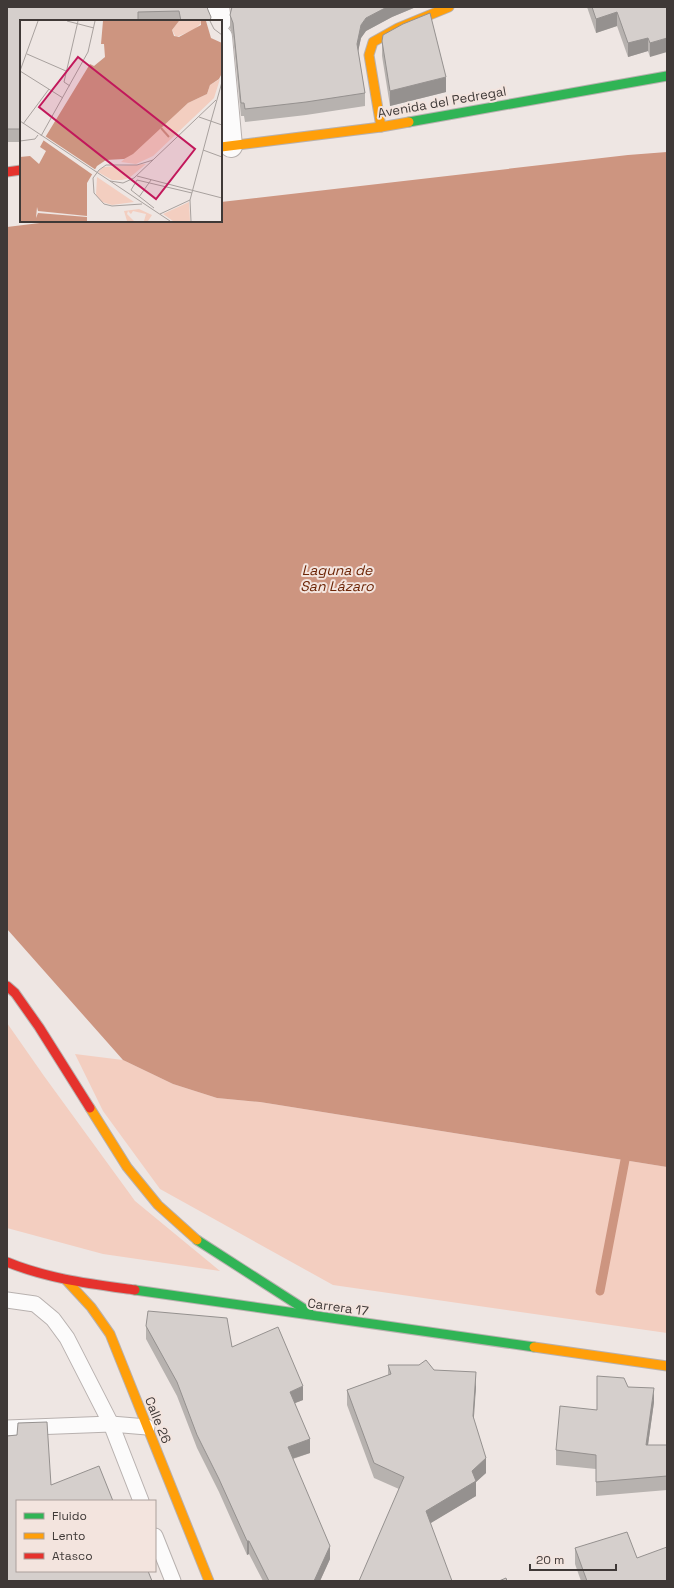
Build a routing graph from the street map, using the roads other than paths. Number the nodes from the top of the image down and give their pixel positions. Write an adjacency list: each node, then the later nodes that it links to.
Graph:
1 (218, 7): 3 (street)
2 (449, 7): 6 (main road)
3 (220, 20)
4 (222, 59): 7 (street)
5 (667, 76): 6 (main road, Avenida del Pedregal)
6 (380, 127): 7 (main road, Avenida del Pedregal)
7 (226, 147)
8 (20, 170): 9 (main road)
9 (7, 172)
10 (7, 986): 14 (main road)
11 (7, 1262): 12 (main road, Carrera 17)
12 (66, 1280): 14 (main road, Carrera 17); 17 (main road, Calle 26)
13 (7, 1300): 16 (lane)
14 (317, 1317): 15 (main road, Carrera 17)
15 (667, 1366)
16 (111, 1424): 17 (lane); 18 (lane); 19 (lane)
17 (147, 1427): 22 (main road, Calle 26)
18 (7, 1428)
19 (141, 1500)
20 (156, 1538): 21 (lane)
21 (173, 1581)
22 (209, 1581)

